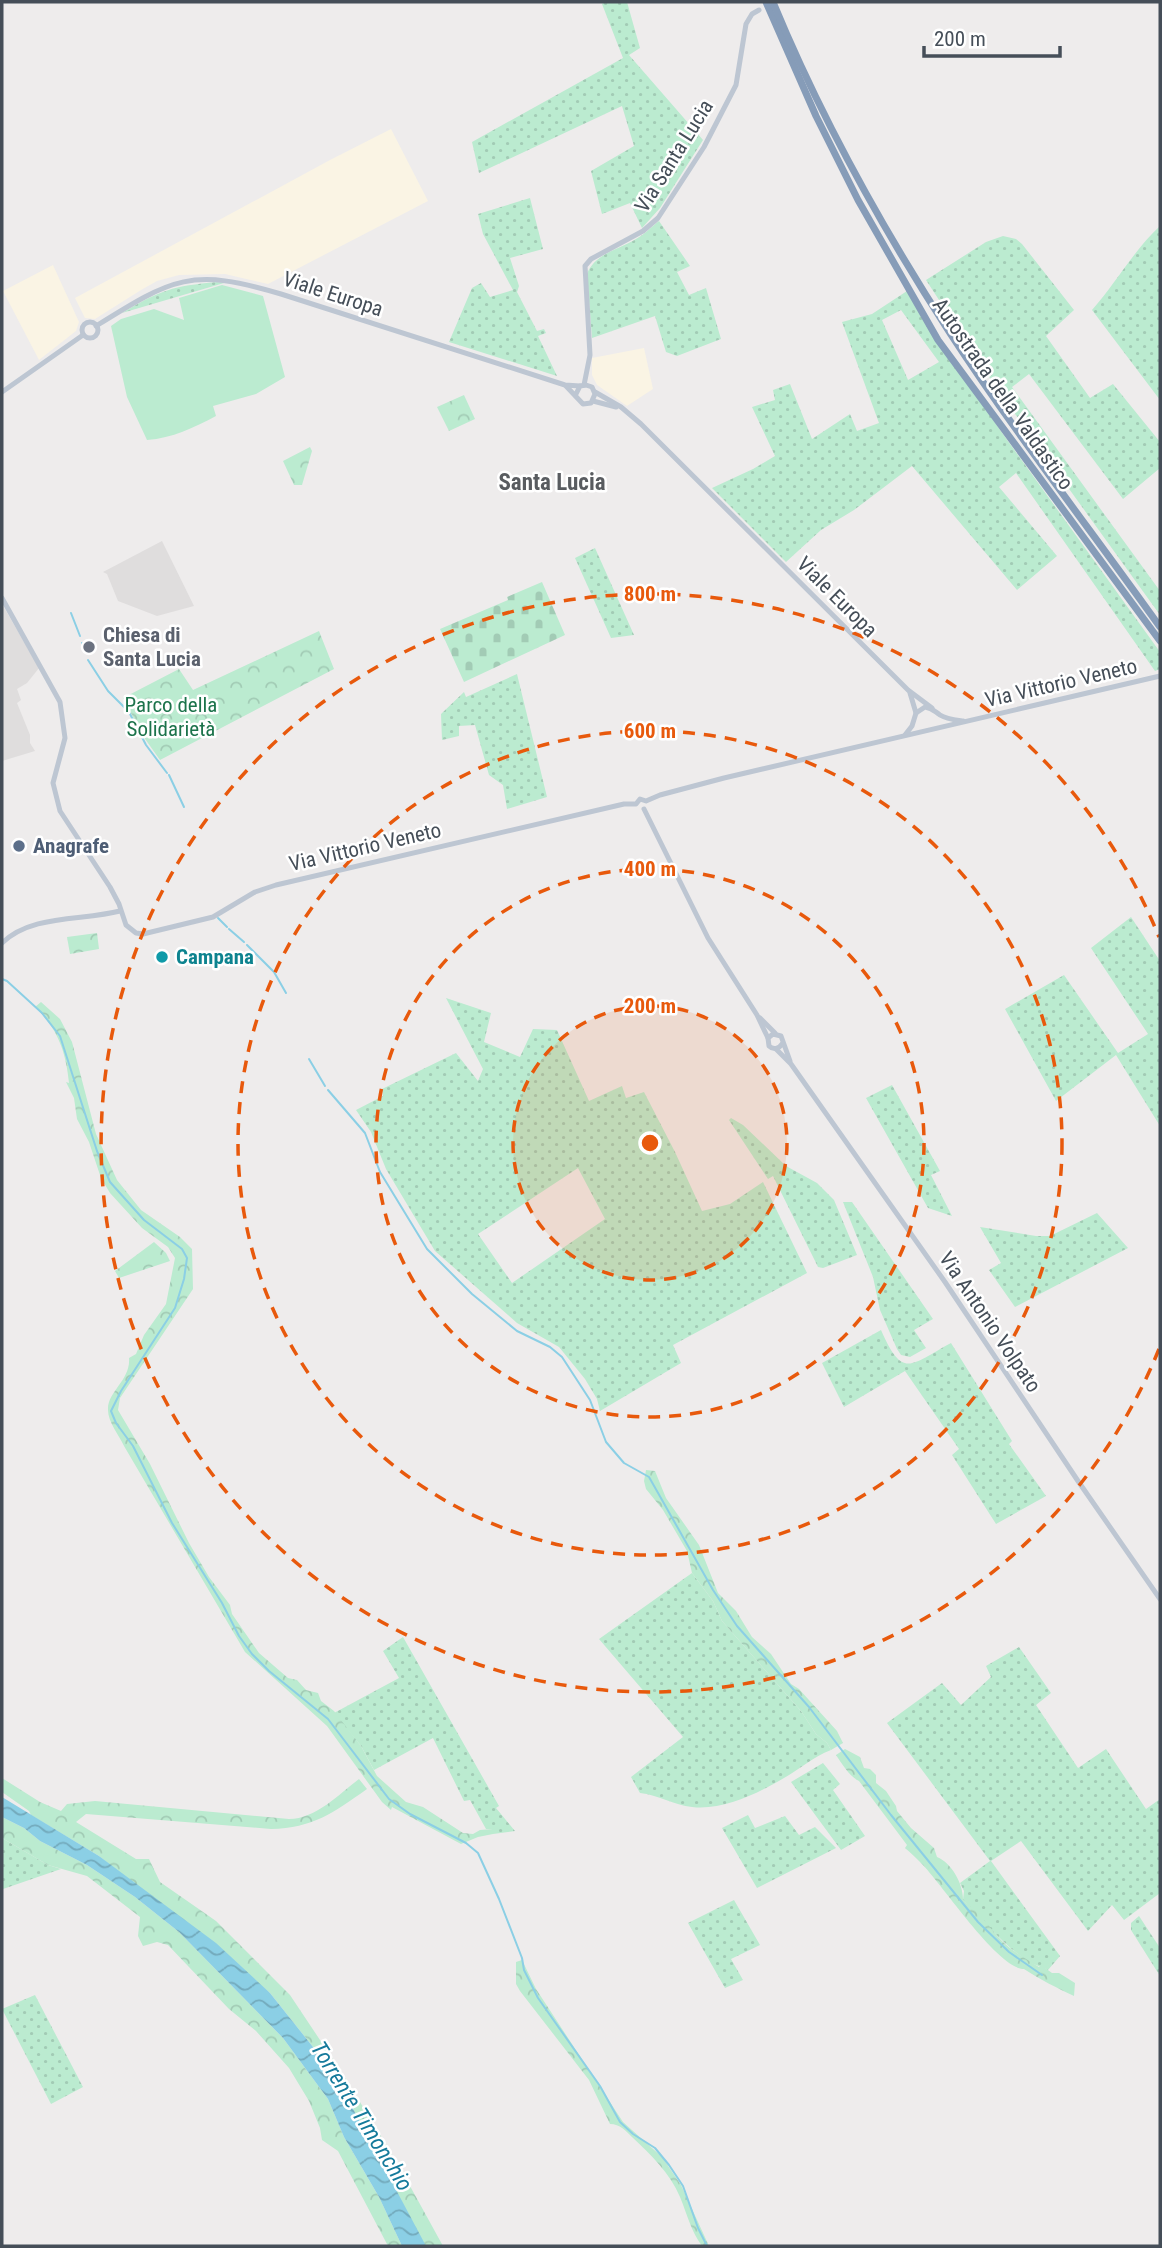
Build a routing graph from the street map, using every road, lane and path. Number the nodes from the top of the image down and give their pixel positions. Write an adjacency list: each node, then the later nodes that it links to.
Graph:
1 (766, 2): 15 (highway, Autostrada della Valdastico)
2 (772, 2): 14 (highway, Autostrada della Valdastico)
3 (759, 10): 7 (street, Via Santa Lucia)
4 (96, 326): 5 (street); 5 (street); 6 (street, Viale Europa)
5 (83, 335): 8 (street)
6 (565, 385): 7 (street, Viale Europa); 10 (street, Viale Europa)
7 (584, 386): 9 (street); 10 (street)
8 (2, 392)
9 (595, 392): 11 (street); 12 (street, Viale Europa)
10 (576, 394): 11 (street)
11 (593, 401): 12 (street, Viale Europa)
12 (622, 409): 17 (street, Viale Europa)
13 (2, 598): 27 (street, Via Vittorio Veneto)
14 (1160, 627)
15 (1160, 641)
16 (1160, 676): 21 (street, Via Vittorio Veneto)
17 (908, 690): 18 (street, Viale Europa); 20 (street, Viale Europa)
18 (932, 708): 19 (street); 20 (street)
19 (937, 714): 21 (street, Via Vittorio Veneto); 22 (street)
20 (915, 716): 22 (street); 23 (street)
21 (970, 721): 22 (street, Via Vittorio Veneto)
22 (929, 731): 23 (street, Via Vittorio Veneto)
23 (900, 738): 24 (street, Via Vittorio Veneto)
24 (646, 801): 25 (street, Via Vittorio Veneto); 26 (street)
25 (636, 804): 26 (street); 27 (street, Via Vittorio Veneto)
26 (645, 809): 29 (street)
27 (120, 911): 28 (street)
28 (2, 943)
29 (757, 1015): 30 (street); 31 (street)
30 (775, 1033): 31 (street); 32 (street)
31 (768, 1038): 33 (street)
32 (782, 1044): 33 (street); 34 (street, Via Antonio Volpato)
33 (776, 1049): 34 (street, Via Antonio Volpato)
34 (791, 1064): 35 (street, Via Antonio Volpato)
35 (1160, 1599)

